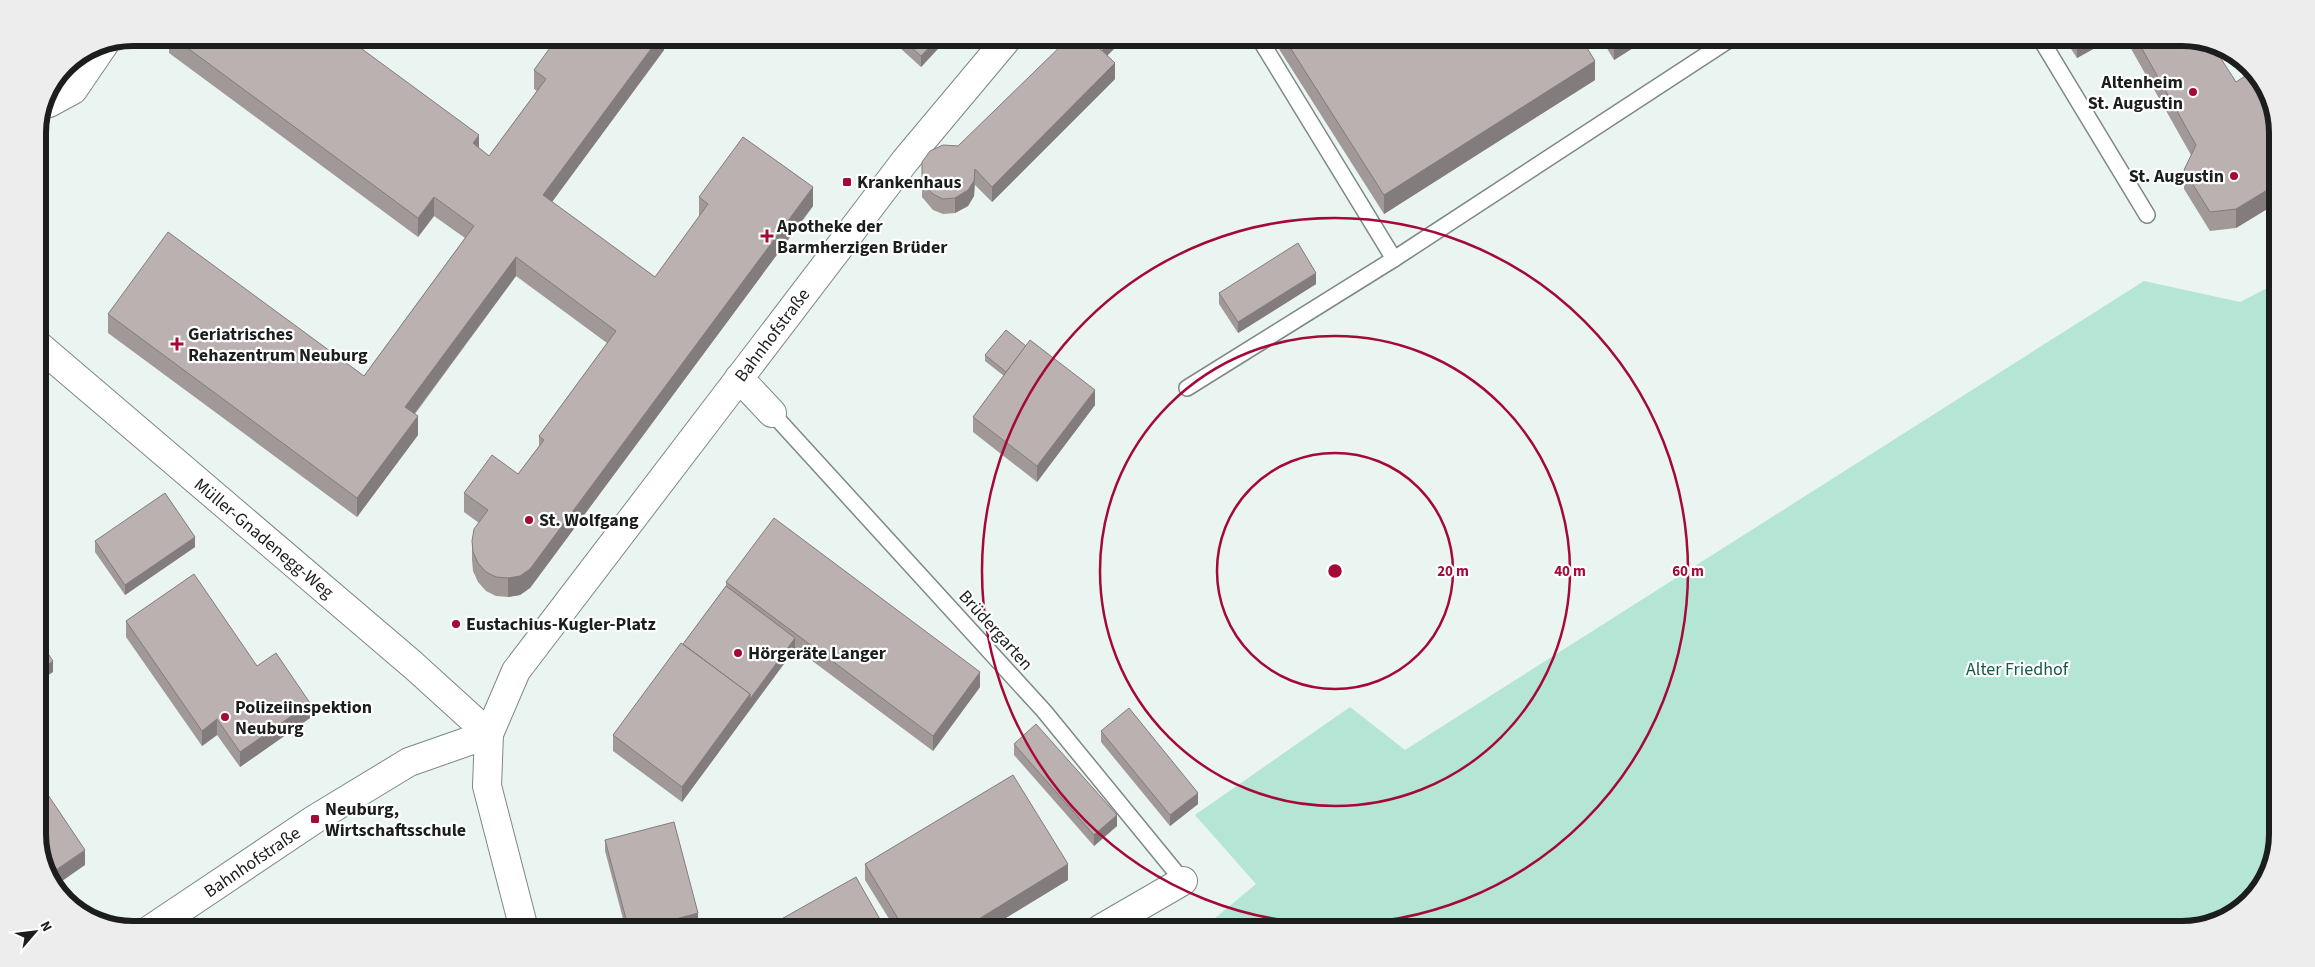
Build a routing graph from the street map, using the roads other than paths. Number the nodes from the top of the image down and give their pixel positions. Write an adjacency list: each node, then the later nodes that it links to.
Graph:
1 (1001, 46): 10 (street, Bahnhofstraße)
2 (1265, 46): 8 (lane)
3 (1720, 46): 8 (lane)
4 (2045, 46): 7 (lane)
5 (96, 55): 6 (street)
6 (53, 101)
7 (2147, 215)
8 (1394, 259): 11 (lane)
9 (46, 352): 13 (street, Müller-Gnadenegg-Weg)
10 (739, 378): 12 (street); 13 (street, Bahnhofstraße)
11 (1187, 388)
12 (772, 413): 14 (lane, Brüdergarten)
13 (488, 734): 15 (street, Bahnhofstraße); 16 (street)
14 (1183, 881): 17 (street)
15 (164, 921)
16 (522, 921)
17 (1115, 921)

